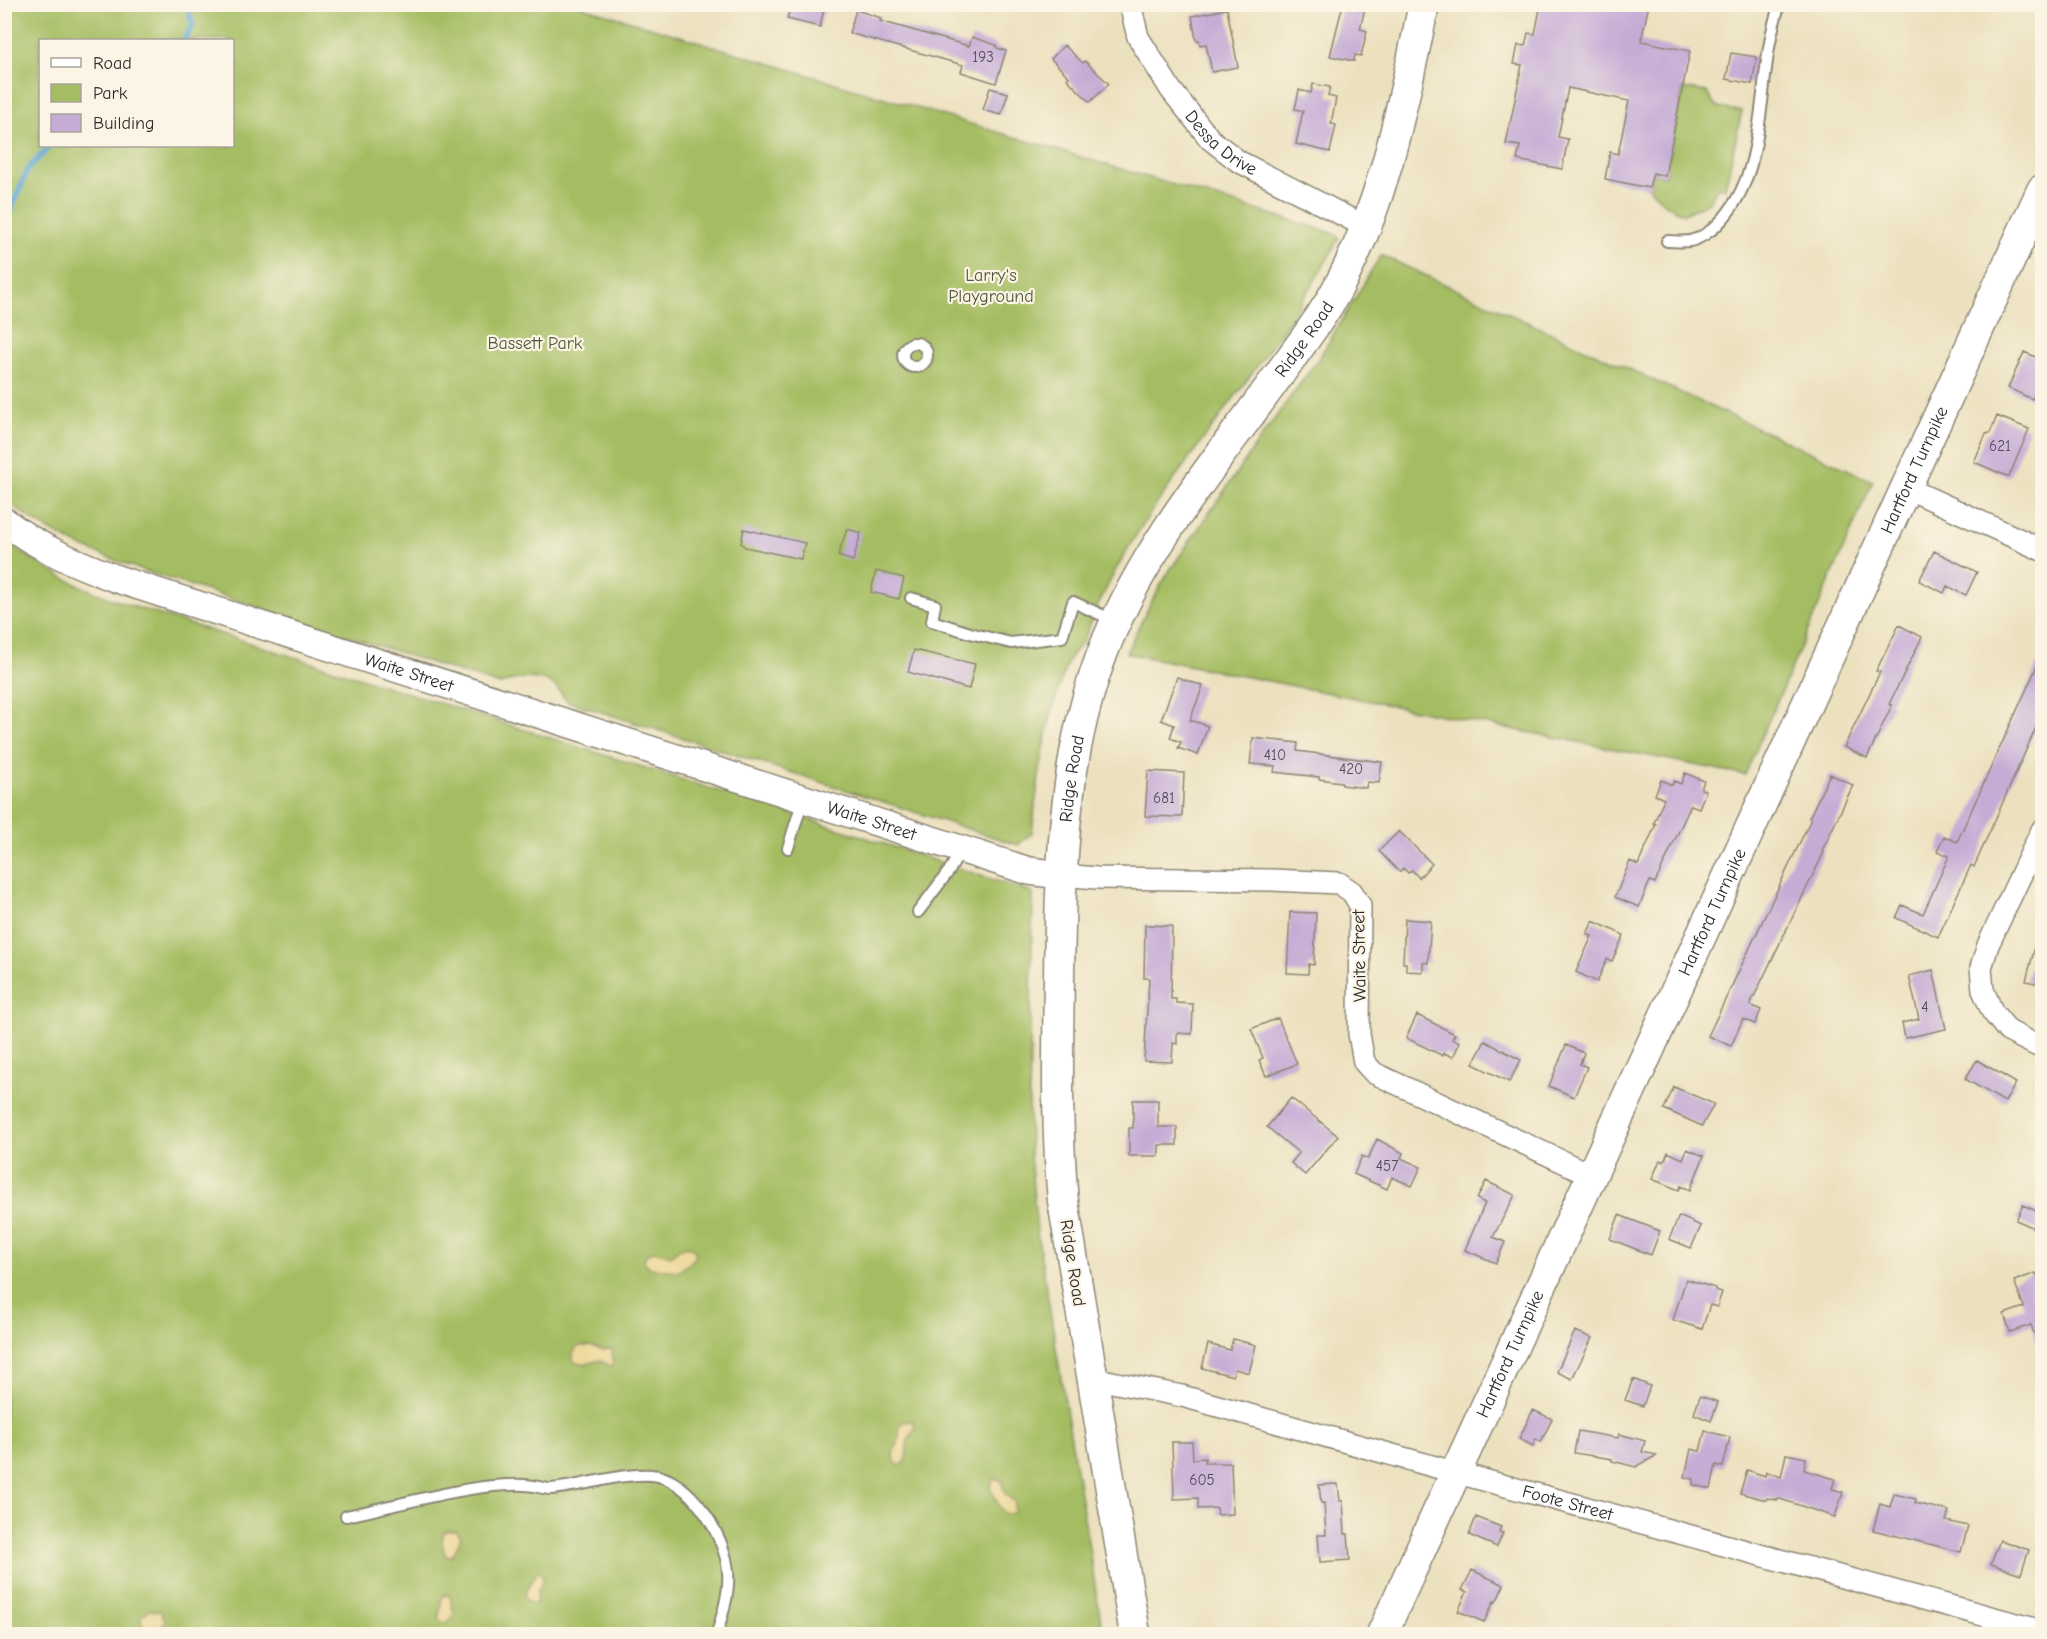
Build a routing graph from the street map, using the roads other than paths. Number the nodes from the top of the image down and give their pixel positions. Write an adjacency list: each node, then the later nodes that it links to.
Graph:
1 (1130, 4): 5 (street, Dessa Drive)
2 (1424, 4): 5 (main road, Ridge Road)
3 (1780, 4): 6 (lane)
4 (2043, 190): 7 (main road, Hartford Turnpike)
5 (1366, 227): 11 (main road, Ridge Road)
6 (1667, 241)
7 (1907, 488): 9 (street); 19 (main road, Hartford Turnpike)
8 (4, 521): 12 (street, Waite Street)
9 (2043, 550)
10 (911, 598): 11 (lane)
11 (1116, 622): 16 (main road, Ridge Road)
12 (803, 800): 14 (lane); 15 (street, Waite Street)
13 (2043, 830): 18 (street)
14 (788, 848)
15 (962, 850): 16 (street, Waite Street); 17 (lane)
16 (1061, 875): 19 (street, Waite Street); 20 (main road, Ridge Road)
17 (918, 912)
18 (2043, 1048)
19 (1592, 1175): 21 (main road, Hartford Turnpike)
20 (1092, 1378): 21 (street, Foote Street); 25 (main road, Ridge Road)
21 (1456, 1472): 23 (street, Foote Street); 26 (main road, Hartford Turnpike)
22 (346, 1516): 24 (lane)
23 (2043, 1631)
24 (717, 1635)
25 (1135, 1635)
26 (1382, 1635)

